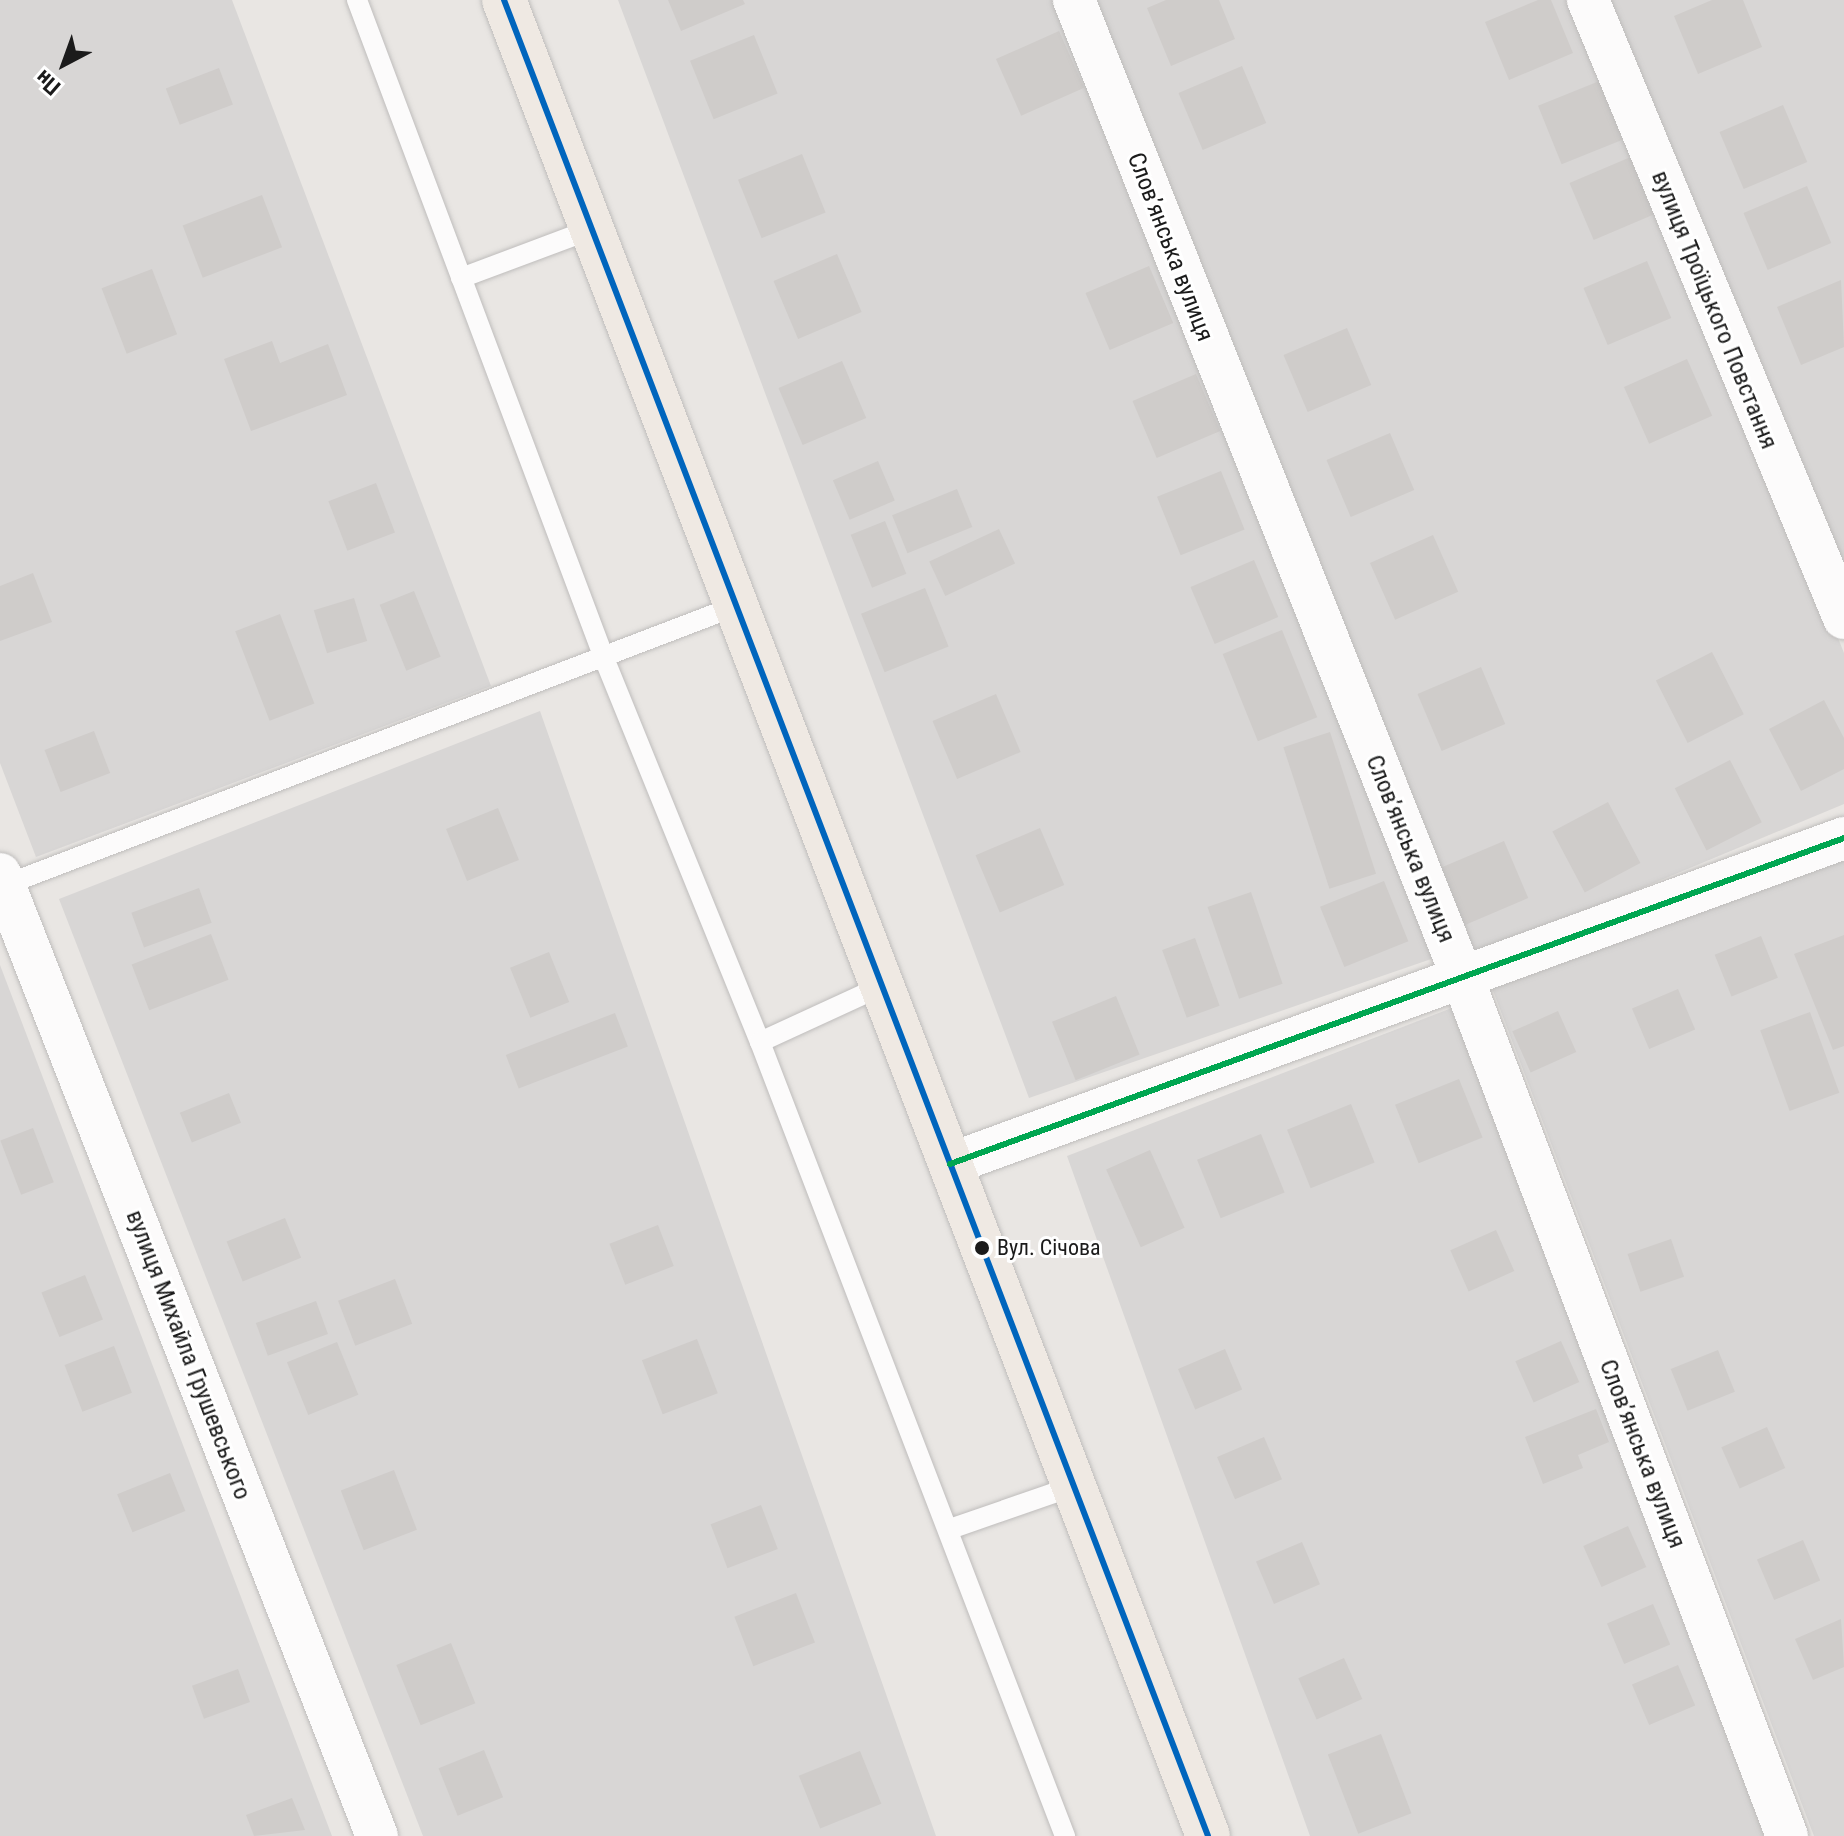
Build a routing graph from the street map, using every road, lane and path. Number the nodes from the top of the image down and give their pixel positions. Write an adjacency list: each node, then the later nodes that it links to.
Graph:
1 (357, 0): 6 (lane)
2 (504, 0): 5 (main road)
3 (1074, 0): 12 (street, Словʼянська вулиця)
4 (1588, 0): 8 (street, вулиця Троїцького Повстання)
5 (592, 229): 6 (lane); 7 (main road)
6 (461, 278): 9 (lane)
7 (736, 606): 9 (lane); 13 (main road)
8 (1844, 618)
9 (604, 658): 11 (lane); 14 (lane)
10 (1844, 838): 12 (street)
11 (1, 882): 18 (street, вулиця Михайла Грушевського)
12 (1463, 979): 15 (street); 21 (street, Словʼянська вулиця)
13 (882, 986): 14 (lane); 15 (main road)
14 (760, 1042): 17 (lane)
15 (950, 1164): 16 (main road)
16 (1074, 1486): 17 (lane); 20 (main road)
17 (950, 1529): 19 (lane)
18 (377, 1836)
19 (1065, 1836)
20 (1208, 1836)
21 (1787, 1836)

